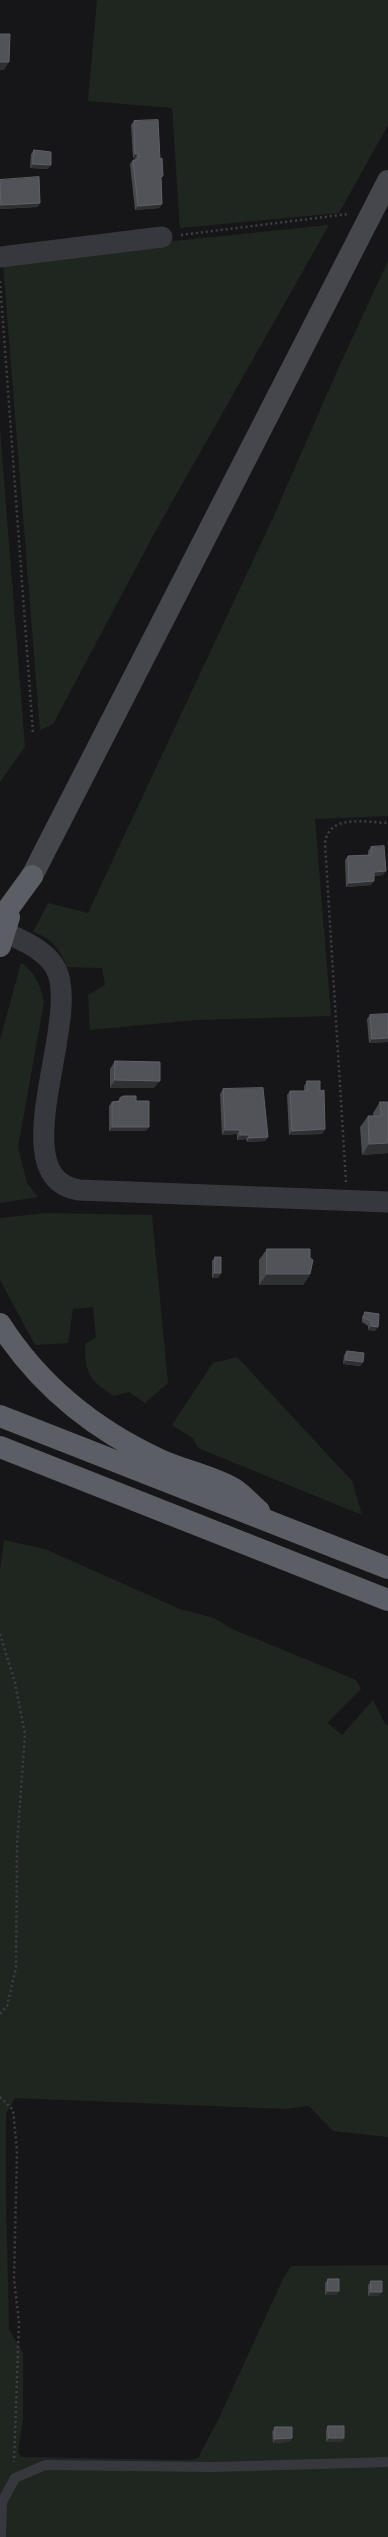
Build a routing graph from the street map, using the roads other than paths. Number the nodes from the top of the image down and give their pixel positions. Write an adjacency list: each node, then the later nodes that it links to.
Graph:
1 (388, 181): 4 (main road)
2 (162, 237): 3 (street)
3 (0, 257)
4 (32, 876): 5 (highway)
5 (3, 923): 6 (highway, bridge); 7 (street)
6 (0, 946)
7 (388, 1202)
8 (0, 1324): 11 (highway)
9 (0, 1416): 11 (highway)
10 (0, 1447): 13 (highway)
11 (271, 1521): 12 (highway)
12 (388, 1568)
13 (388, 1600)
14 (388, 2462): 15 (lane)
15 (1, 2537)

